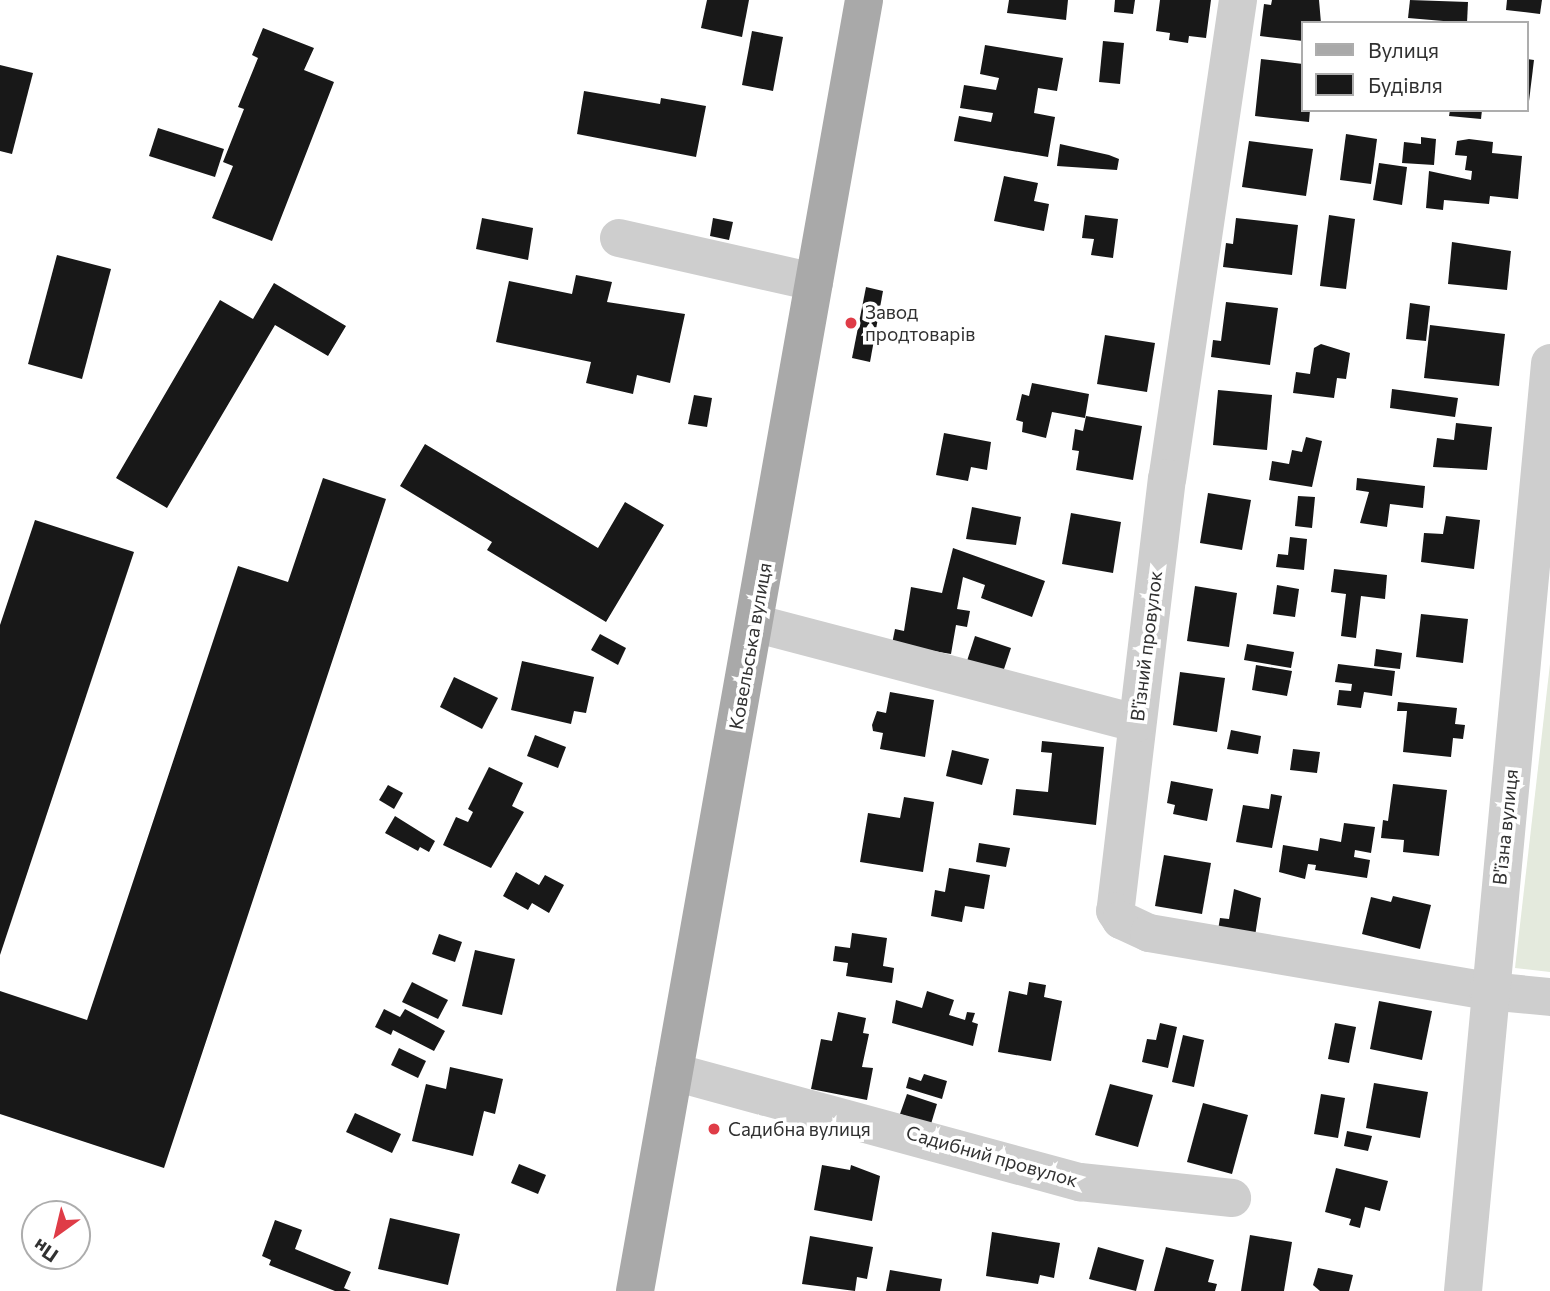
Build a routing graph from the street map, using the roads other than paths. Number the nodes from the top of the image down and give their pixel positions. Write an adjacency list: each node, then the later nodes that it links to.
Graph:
1 (864, 0): 4 (main road, Ковельська вулиця)
2 (1238, 0): 7 (street, В'їзний провулок)
3 (619, 238): 4 (street)
4 (814, 282): 6 (main road, Ковельська вулиця)
5 (1550, 363): 8 (street, В'їзна вулиця)
6 (754, 623): 7 (street); 10 (main road, Ковельська вулиця)
7 (1136, 723): 8 (street, В'їзний провулок)
8 (1488, 991): 9 (street, В'їзний провулок); 13 (street, В'їзна вулиця)
9 (1550, 997)
10 (674, 1072): 11 (street, Садибний провулок); 12 (main road, Ковельська вулиця)
11 (1232, 1198)
12 (635, 1291)
13 (1463, 1291)

